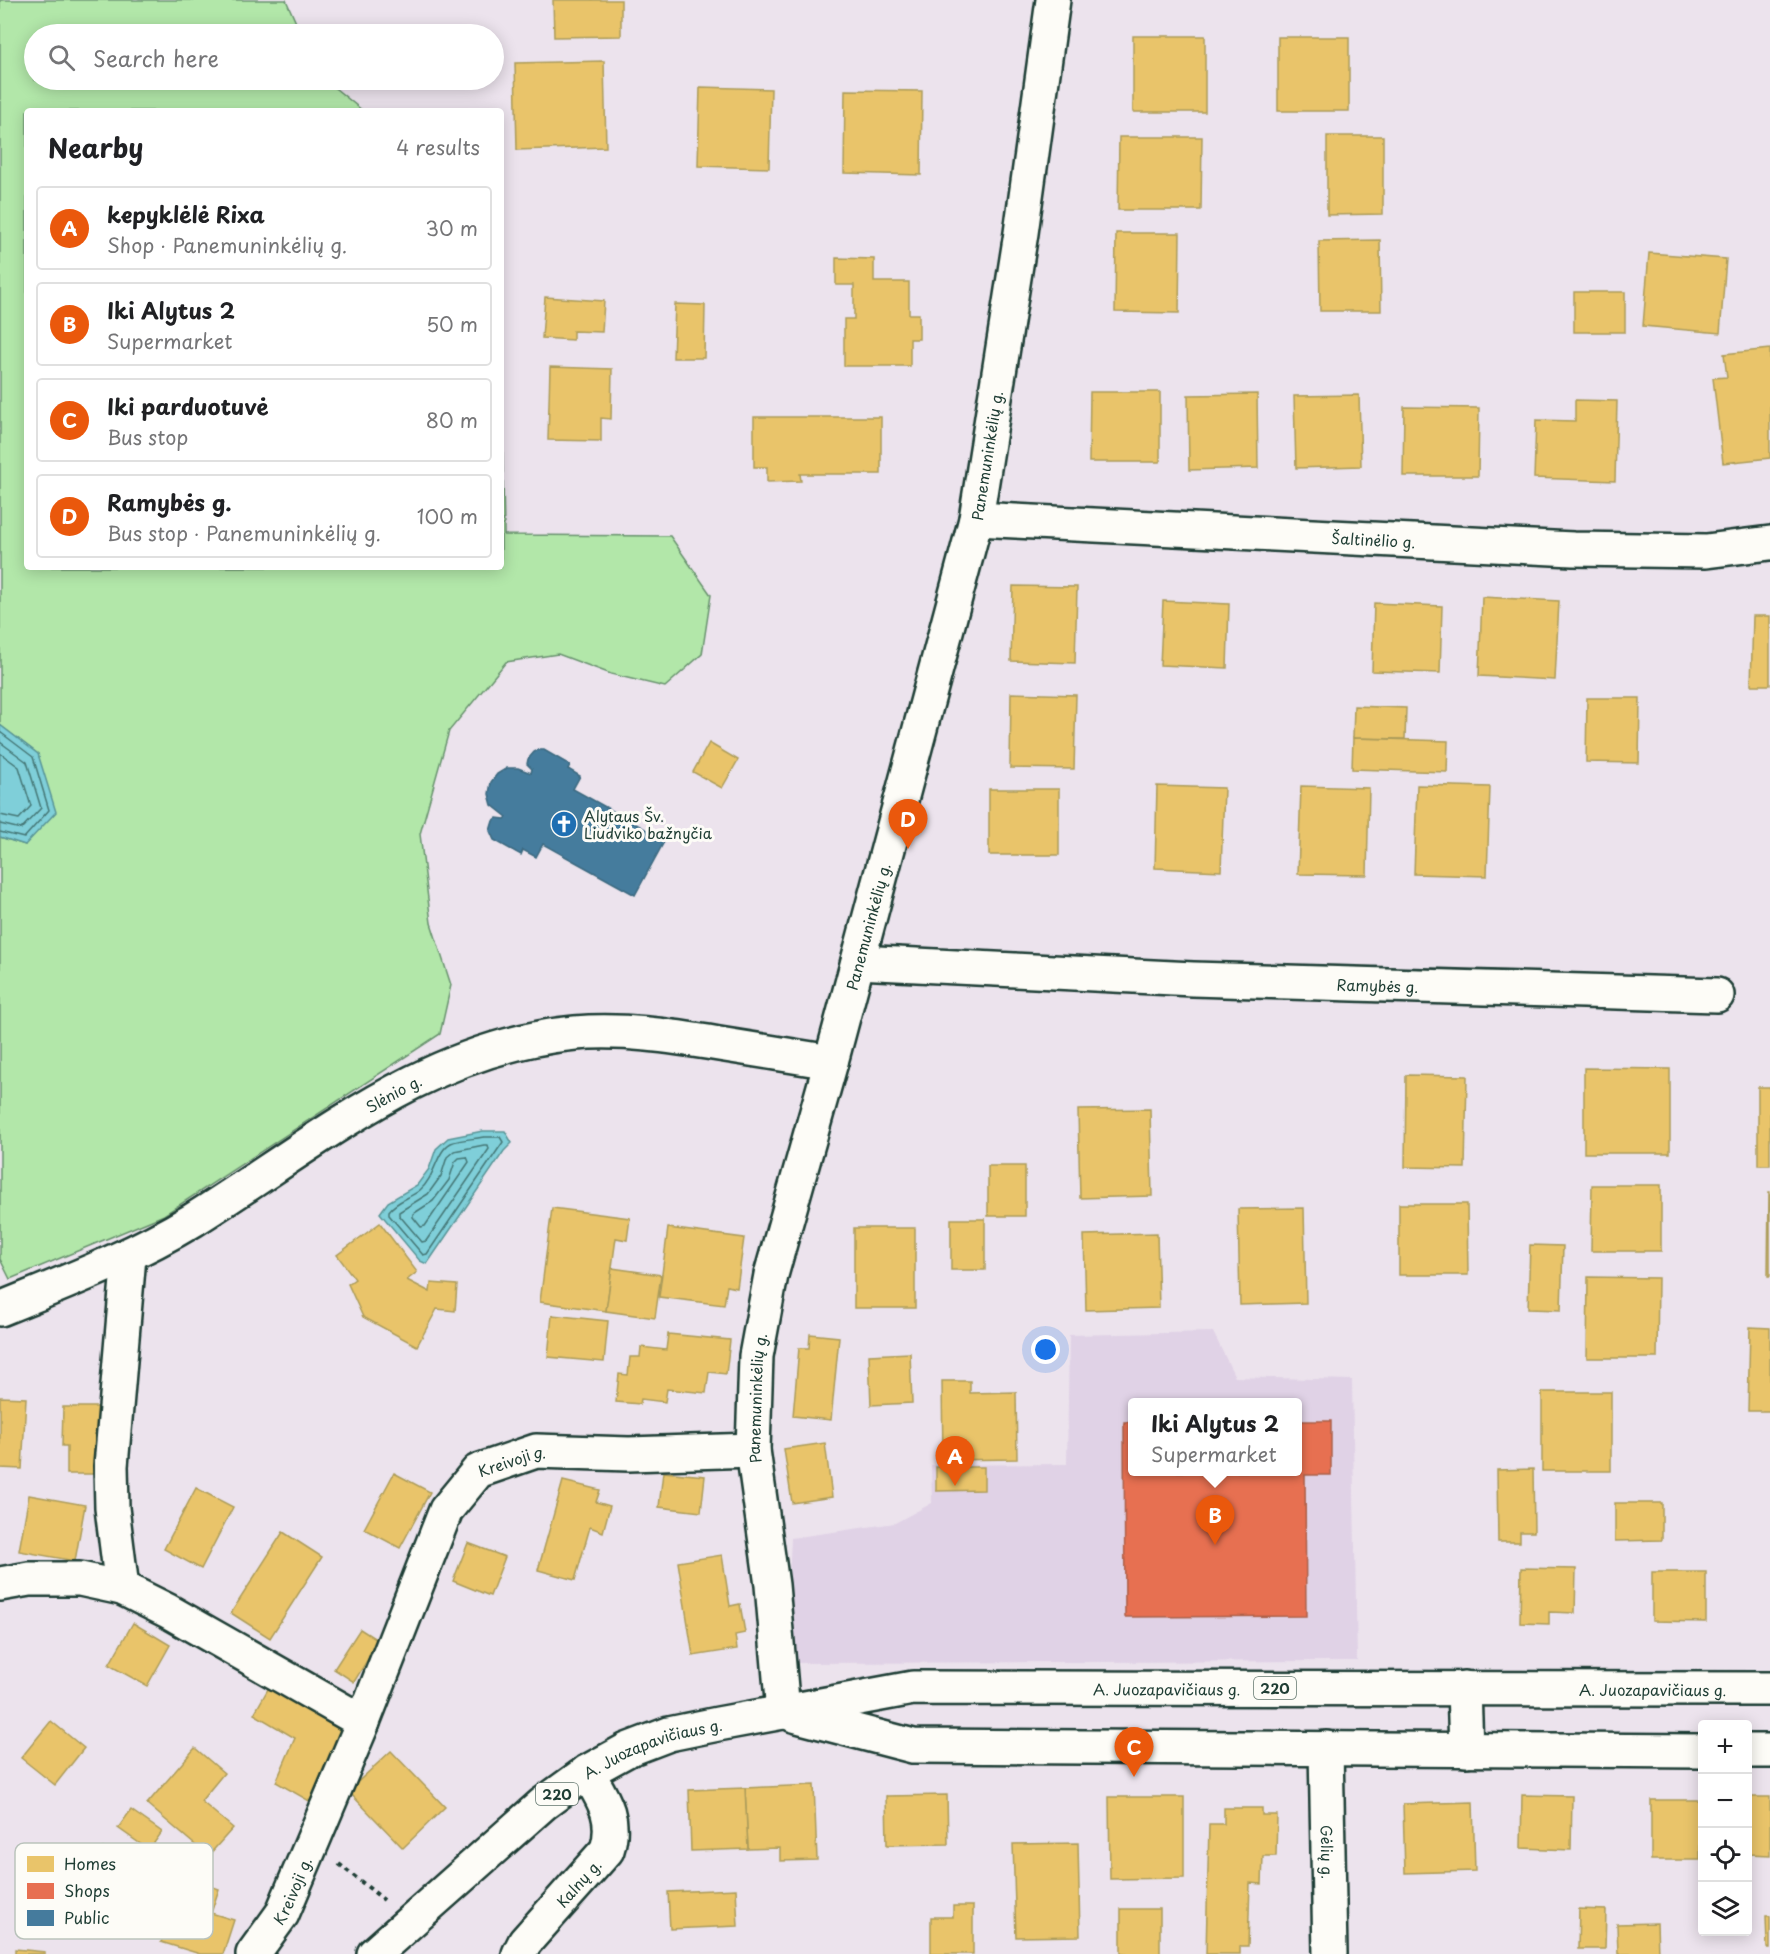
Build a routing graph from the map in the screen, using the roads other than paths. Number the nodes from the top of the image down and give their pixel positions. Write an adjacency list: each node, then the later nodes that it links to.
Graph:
1 (1053, 0): 2 (street, Panemuninkėlių g.)
2 (976, 519): 3 (street, Šaltinėlio g.); 4 (street, Panemuninkėlių g.)
3 (1770, 543)
4 (858, 962): 5 (street, Ramybės g.); 6 (street, Panemuninkėlių g.)
5 (1717, 995)
6 (831, 1062): 7 (street, Slėnio g.); 9 (street, Panemuninkėlių g.)
7 (129, 1256): 8 (street, Slėnio g.); 11 (street)
8 (0, 1310)
9 (753, 1450): 14 (street, Panemuninkėlių g.); 15 (street, Kreivoji g.)
10 (0, 1584): 11 (street)
11 (122, 1588): 15 (street)
12 (1464, 1688): 13 (street, A. Juozapavičiaus g. / 220); 14 (street, A. Juozapavičiaus g. / 220); 17 (street)
13 (1770, 1689)
14 (783, 1712): 16 (street, A. Juozapavičiaus g. / 220); 21 (street, A. Juozapavičiaus g. / 220)
15 (363, 1722): 22 (street, Kreivoji g.)
16 (1326, 1748): 17 (street, A. Juozapavičiaus g. / 220); 25 (street, Gėlių g.)
17 (1466, 1749): 18 (street, A. Juozapavičiaus g. / 220)
18 (1698, 1751)
19 (1752, 1751): 20 (street)
20 (1770, 1751)
21 (587, 1772): 23 (street, A. Juozapavičiaus g. / 220); 24 (street, Kalnų g.)
22 (253, 1954)
23 (374, 1954)
24 (519, 1954)
25 (1330, 1954)

